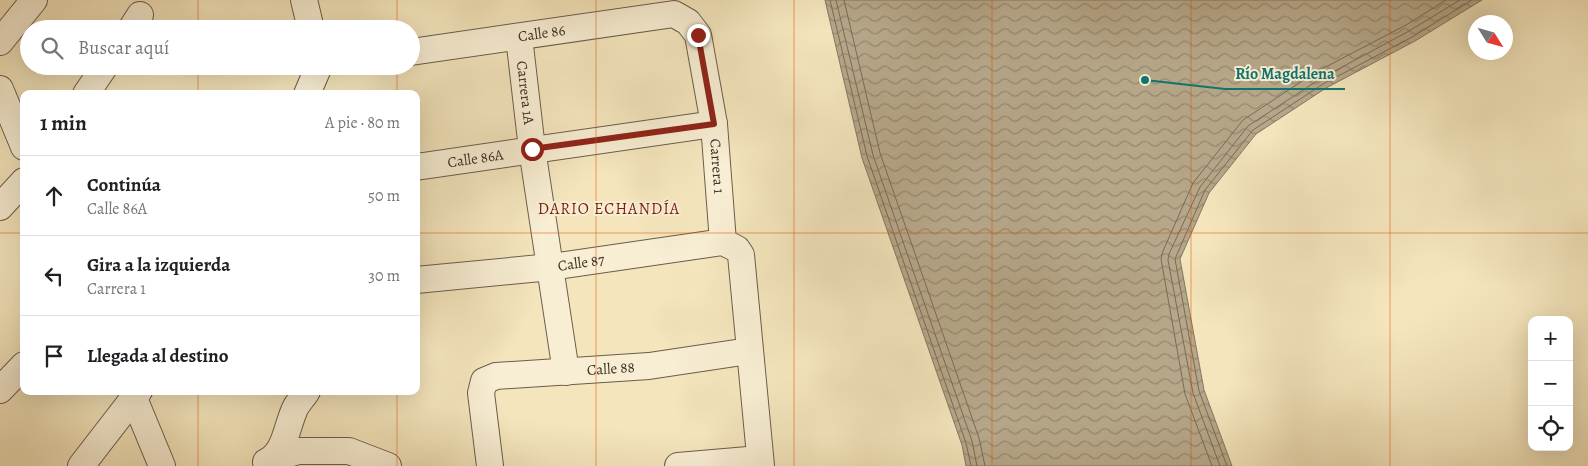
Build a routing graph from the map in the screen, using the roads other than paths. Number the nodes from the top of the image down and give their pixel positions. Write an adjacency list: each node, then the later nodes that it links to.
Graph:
1 (34, 0): 6 (street)
2 (304, 0): 4 (street)
3 (674, 14): 5 (street, Calle 86); 13 (street, Carrera 1)
4 (309, 20)
5 (519, 37): 7 (street, Calle 86); 15 (street, Carrera 1A)
6 (0, 42)
7 (420, 51)
8 (99, 75): 11 (street)
9 (315, 75): 12 (street)
10 (0, 89): 14 (street)
11 (89, 90)
12 (309, 90)
13 (714, 124): 15 (street, Calle 86A); 19 (street, Carrera 1)
14 (20, 137)
15 (532, 149): 16 (street, Calle 86A); 20 (street, Carrera 1A)
16 (420, 166)
17 (20, 185): 18 (street)
18 (0, 207)
19 (732, 249): 20 (street, Calle 87); 22 (street, Carrera 1)
20 (551, 267): 21 (street, Calle 87); 24 (street, Carrera 1A)
21 (420, 280)
22 (749, 351): 24 (street, Calle 88); 30 (street, Carrera 1)
23 (20, 369): 25 (street)
24 (566, 372): 34 (street, Calle 88)
25 (0, 390)
26 (133, 395): 31 (street)
27 (135, 395): 32 (street)
28 (304, 395): 29 (street)
29 (266, 462): 33 (street)
30 (761, 462): 35 (street)
31 (81, 466)
32 (162, 466)
33 (388, 466)
34 (490, 466)
35 (678, 466)

